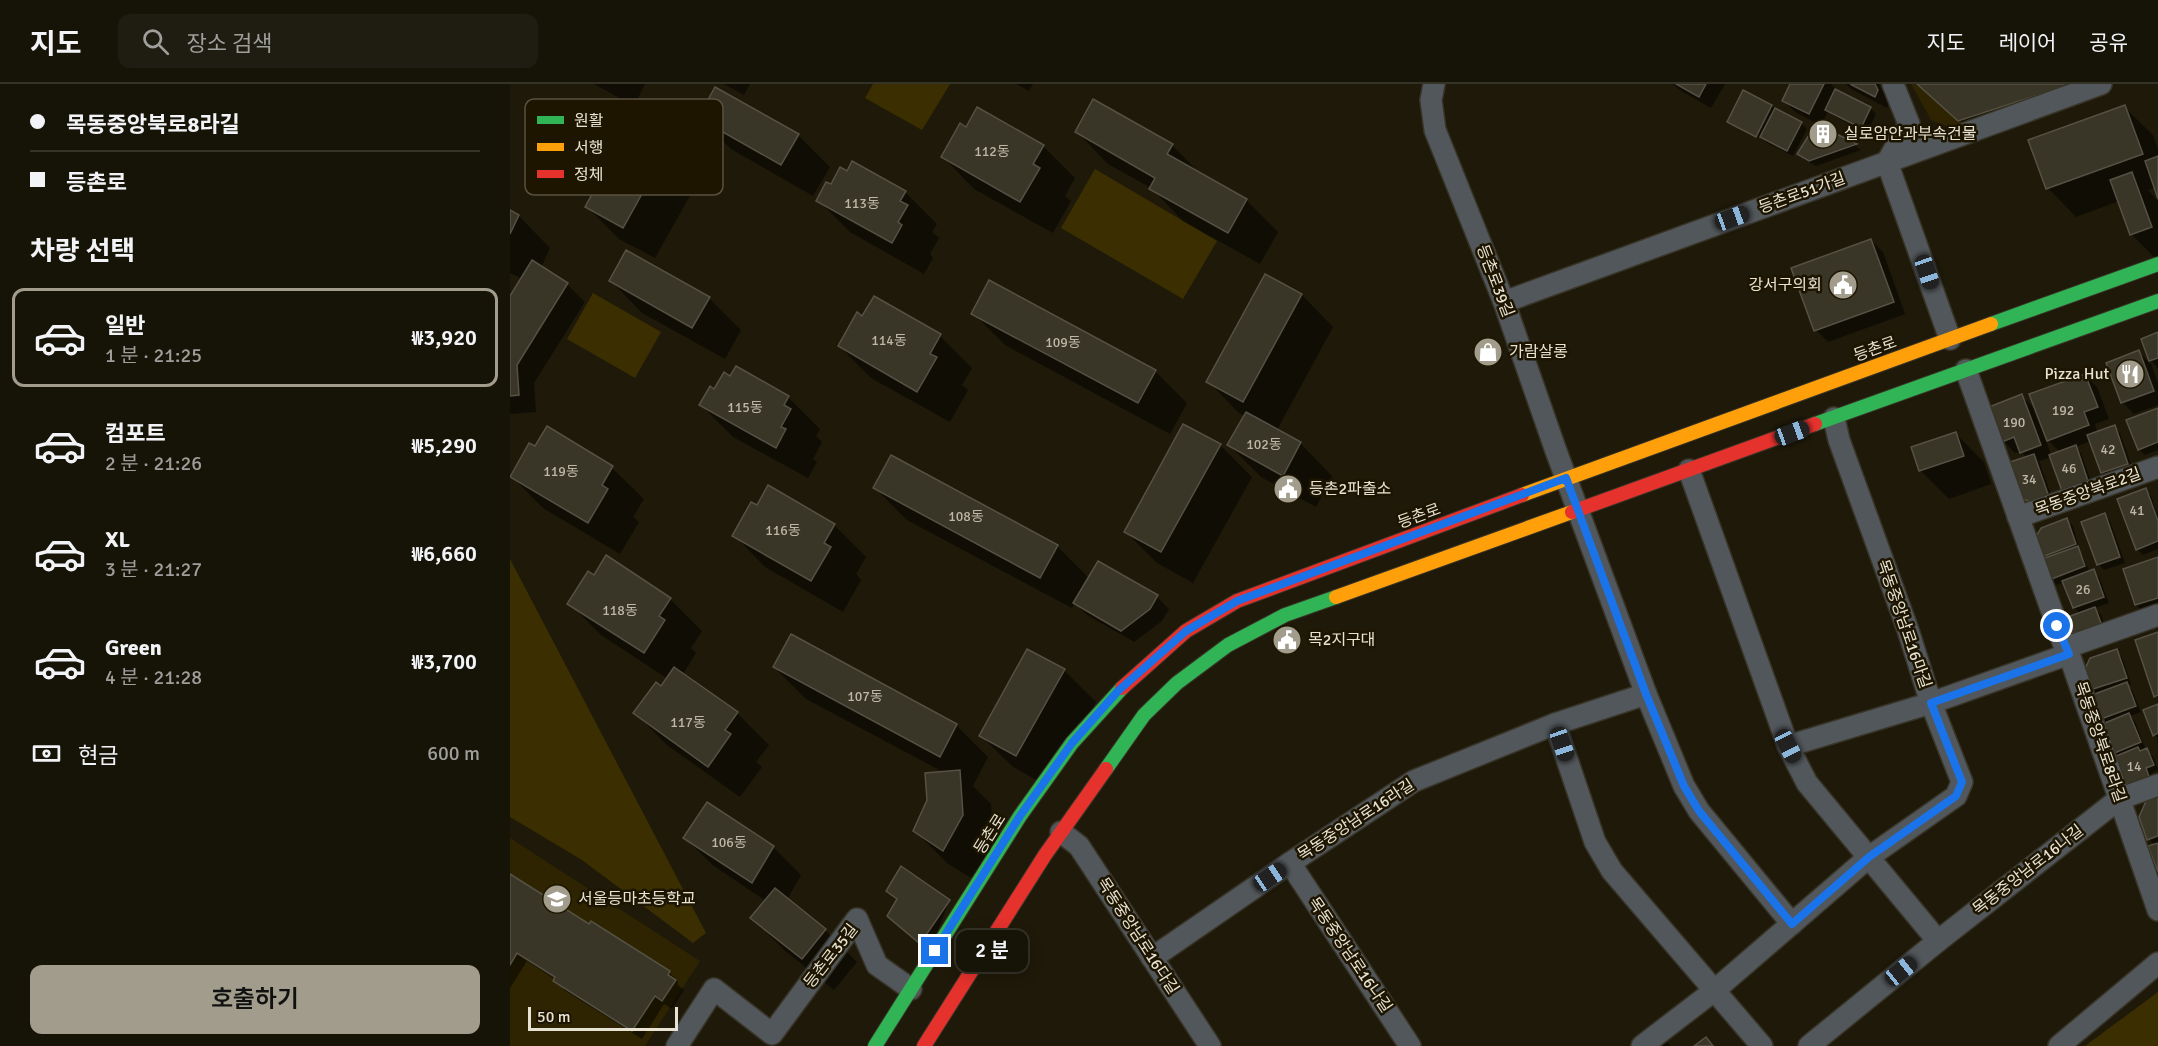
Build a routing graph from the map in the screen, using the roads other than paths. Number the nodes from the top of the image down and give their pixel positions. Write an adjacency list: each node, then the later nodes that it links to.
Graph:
1 (1434, 84): 7 (street, 등촌로39길)
2 (1893, 84): 4 (street)
3 (2100, 84): 4 (street, 등촌로51가길)
4 (1887, 162): 7 (street, 등촌로51가길); 8 (street)
5 (2158, 264): 8 (main road, 등촌로)
6 (2158, 301): 9 (main road)
7 (1504, 302): 13 (street, 등촌로39길)
8 (1950, 339): 13 (main road, 등촌로)
9 (1966, 370): 10 (main road); 15 (street, 목동중앙북로8라길)
10 (1834, 418): 12 (main road); 19 (street, 목동중앙남로16마길)
11 (2158, 467): 15 (street, 목동중앙북로2길)
12 (1689, 470): 14 (main road); 21 (street)
13 (1566, 478): 14 (street, 등촌로39길); 32 (main road, 등촌로)
14 (1578, 512): 18 (street); 24 (main road)
15 (2018, 517): 17 (street, 목동중앙북로8라길)
16 (2158, 615): 17 (street)
17 (2067, 651): 19 (street); 23 (street, 목동중앙북로8라길)
18 (1646, 694): 20 (street, 목동중앙남로16라길); 28 (street)
19 (1931, 703): 21 (street); 25 (street, 목동중앙남로16마길)
20 (1555, 724): 26 (street, 목동중앙남로16라길); 33 (street)
21 (1788, 746): 25 (street)
22 (2158, 785): 23 (street, 목동중앙남로16나길)
23 (2120, 799): 27 (street, 목동중앙북로8라길); 29 (street, 목동중앙남로16나길)
24 (1061, 832): 30 (street, 목동중앙남로16다길); 37 (main road)
25 (1869, 857): 28 (street, 목동중앙남로16마길); 29 (street)
26 (1290, 863): 30 (street, 목동중앙남로16라길); 39 (street, 목동중앙남로16나길)
27 (2158, 910)
28 (1792, 924): 33 (street, 목동중앙남로16마길)
29 (1938, 941): 42 (street, 목동중앙남로16나길)
30 (1152, 958): 38 (street, 목동중앙남로16다길)
31 (2158, 963): 43 (street)
32 (911, 989): 34 (street, 등촌로35길); 36 (main road, 등촌로)
33 (1715, 990): 40 (street, 목동중앙남로16마길); 41 (street)
34 (776, 1040): 35 (street, 등촌로35길)
35 (677, 1046)
36 (875, 1046)
37 (924, 1046)
38 (1210, 1046)
39 (1410, 1046)
40 (1642, 1046)
41 (1762, 1046)
42 (1809, 1046)
43 (2060, 1046)

